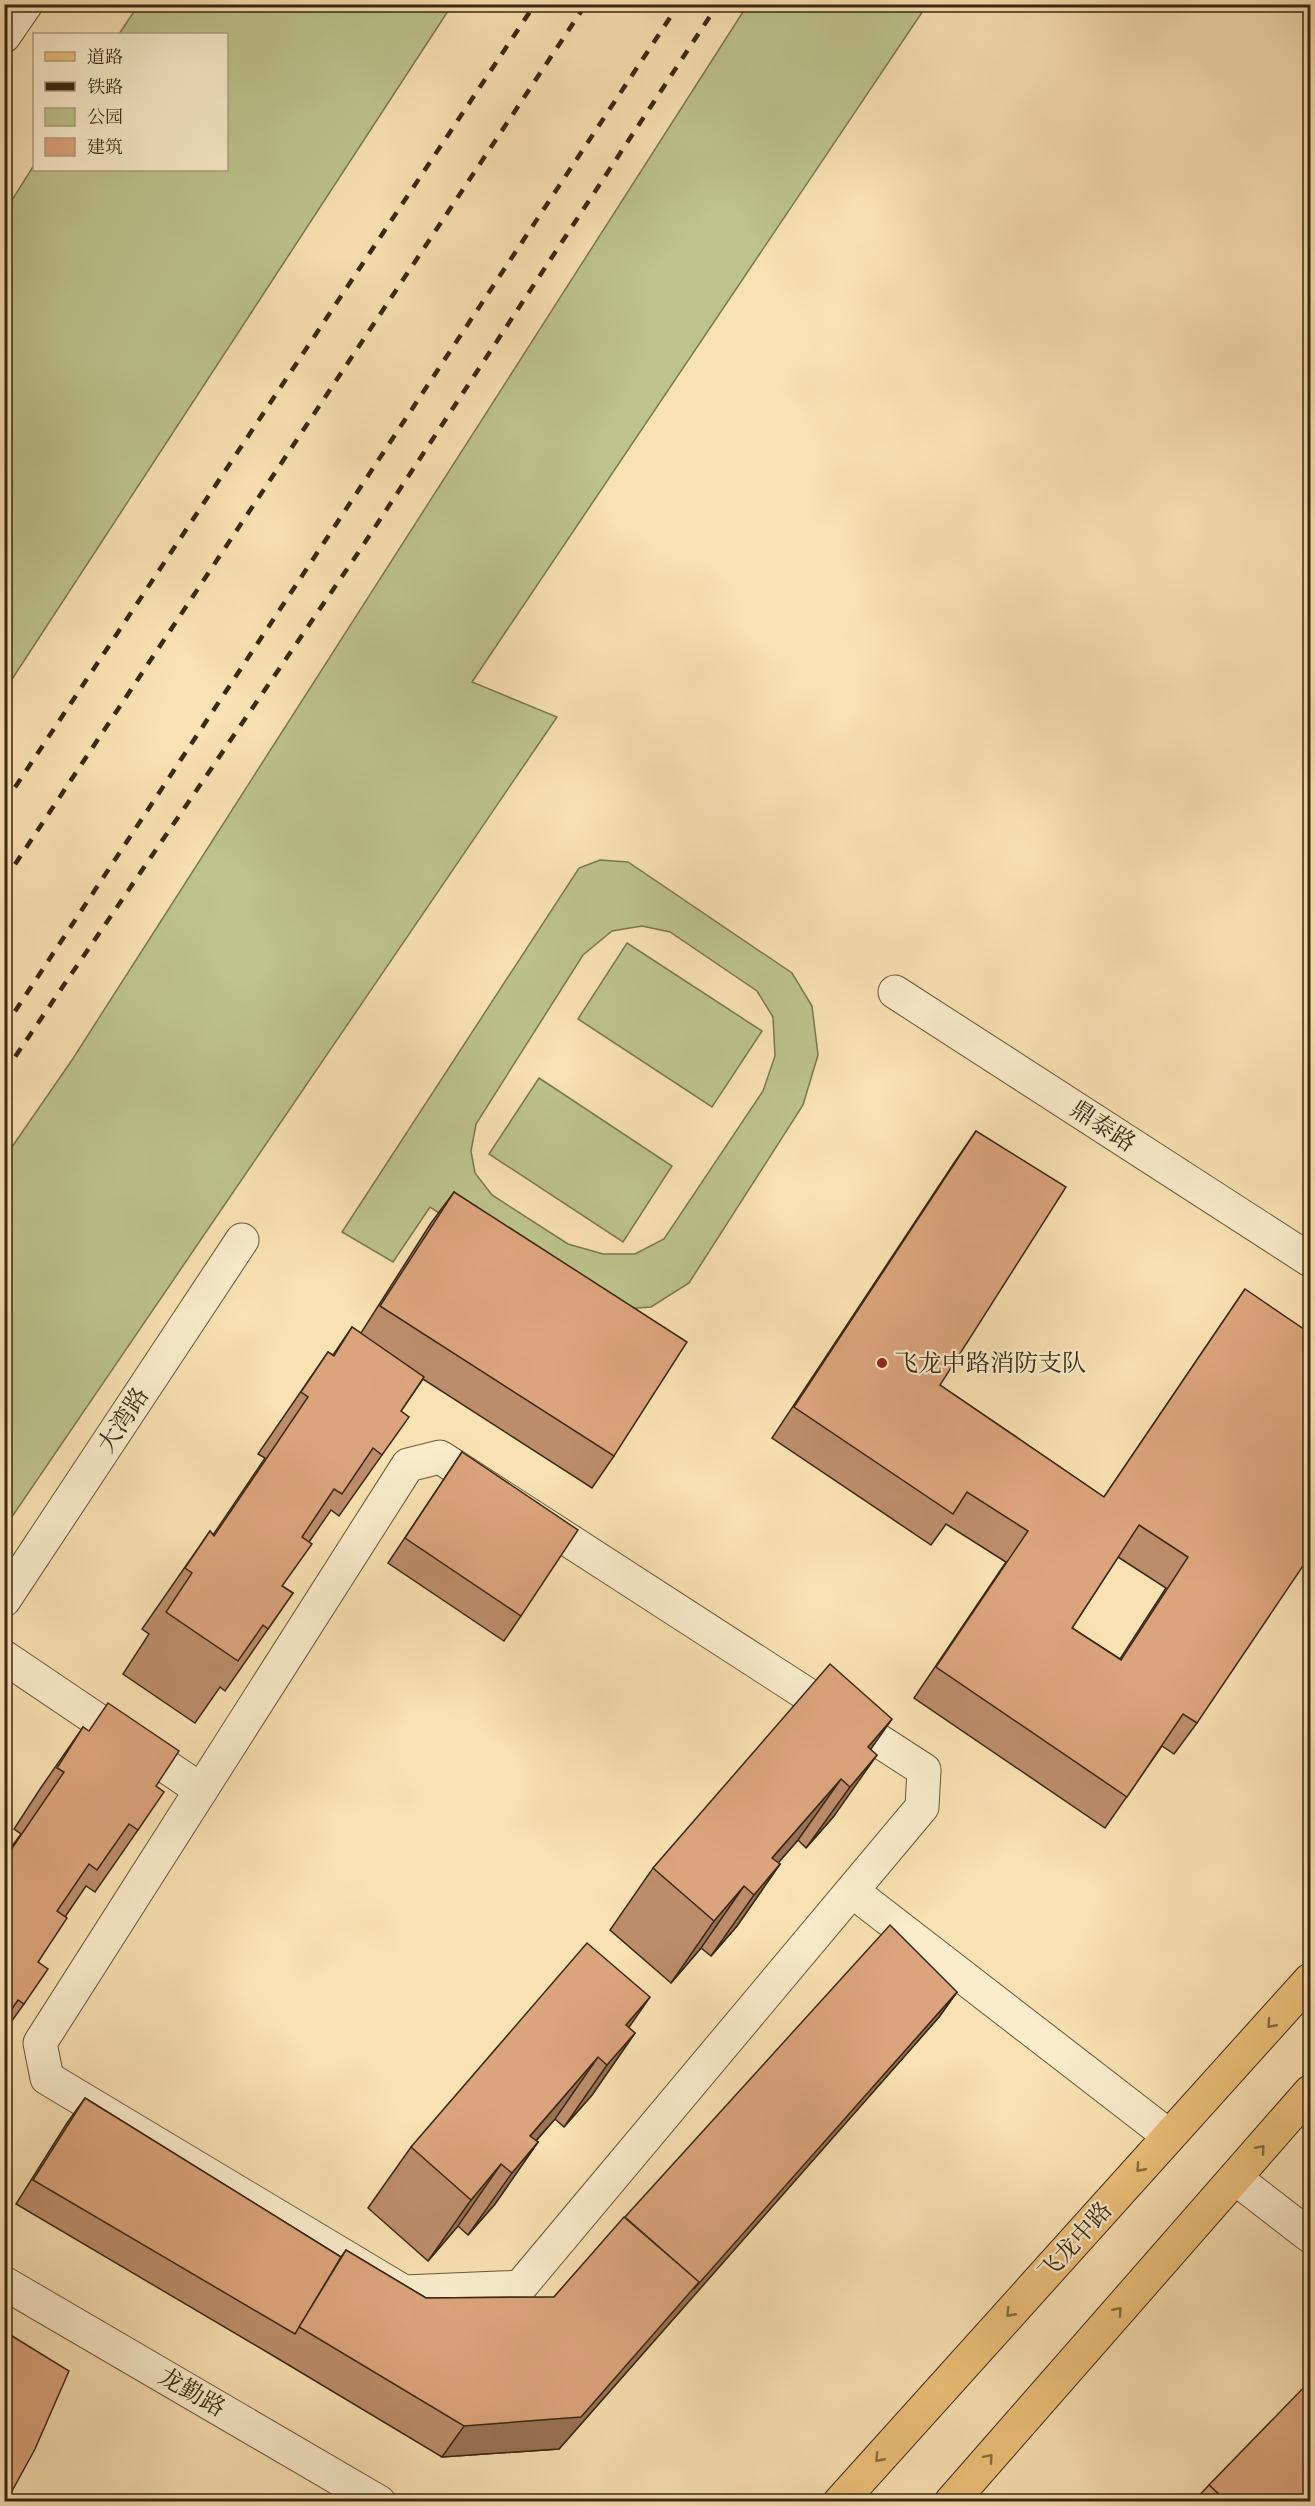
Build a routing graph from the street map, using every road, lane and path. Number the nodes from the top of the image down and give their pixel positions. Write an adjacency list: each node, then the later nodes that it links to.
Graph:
1 (26, 4): 2 (street)
2 (4, 36)
3 (895, 992): 5 (street, 鼎泰路)
4 (242, 1240): 6 (street, 大湾路)
5 (1311, 1260)
6 (4, 1600)
7 (4, 1657): 8 (street)
8 (201, 1790): 9 (street); 9 (street)
9 (852, 1891): 12 (street)
10 (1311, 1980): 12 (main road, 飞龙中路, one-way to 12)
11 (1311, 2092): 13 (main road, one-way to 11)
12 (1169, 2136): 17 (main road, 飞龙中路, one-way to 17)
13 (1235, 2178): 14 (street); 18 (main road, one-way to 13)
14 (1311, 2236)
15 (4, 2283): 16 (street, 龙勤路)
16 (379, 2502)
17 (840, 2502)
18 (951, 2502)

